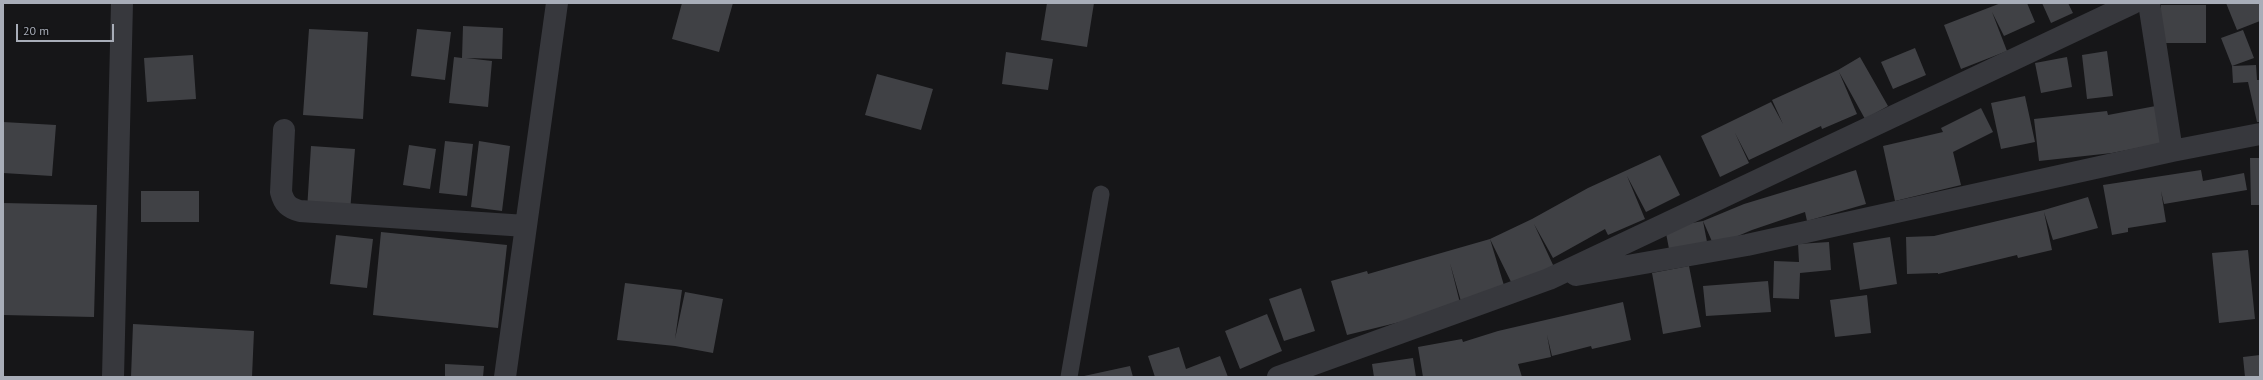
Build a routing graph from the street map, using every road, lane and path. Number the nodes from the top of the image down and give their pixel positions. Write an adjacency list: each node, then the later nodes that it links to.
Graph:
1 (122, 3): 11 (street)
2 (557, 3): 9 (street)
3 (2133, 3): 10 (street)
4 (2149, 3): 7 (street)
5 (284, 130): 9 (street)
6 (2260, 134): 7 (street)
7 (2172, 151): 10 (street)
8 (1101, 194): 13 (lane)
9 (526, 226): 12 (street)
10 (1549, 279): 14 (street)
11 (113, 377)
12 (505, 377)
13 (1069, 377)
14 (1278, 377)

